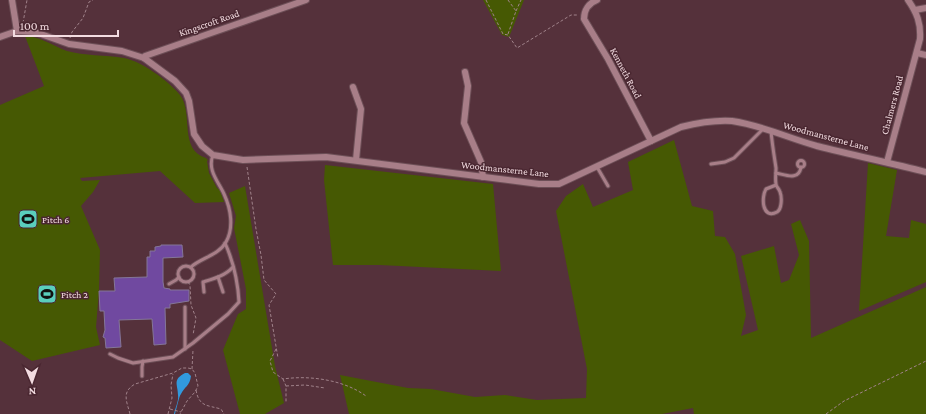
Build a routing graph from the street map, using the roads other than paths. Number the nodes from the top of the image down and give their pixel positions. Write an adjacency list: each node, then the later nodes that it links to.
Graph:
1 (12, 0): 8 (street)
2 (306, 0): 5 (street, Kingscroft Road)
3 (597, 0): 17 (street, Kenneth Road)
4 (908, 0): 7 (street, Chalmers Road)
5 (295, 2): 12 (street, Kingscroft Road)
6 (926, 8): 7 (street)
7 (915, 10): 10 (street, Chalmers Road)
8 (19, 31): 9 (street); 12 (street)
9 (0, 37)
10 (917, 53): 11 (street); 20 (street, Chalmers Road)
11 (926, 55)
12 (144, 58): 18 (street)
13 (465, 72): 26 (street)
14 (353, 87): 19 (street)
15 (763, 128): 16 (street, Woodmansterne Lane); 17 (street, Woodmansterne Lane); 21 (lane)
16 (771, 131): 20 (street, Woodmansterne Lane); 25 (lane)
17 (651, 141): 22 (street, Woodmansterne Lane)
18 (213, 155): 19 (street, Woodmansterne Lane); 29 (lane)
19 (356, 160): 26 (street, Woodmansterne Lane)
20 (887, 162): 24 (street, Woodmansterne Lane)
21 (711, 164)
22 (597, 167): 26 (street, Woodmansterne Lane); 27 (lane)
23 (801, 167): 25 (lane)
24 (926, 172)
25 (776, 173): 28 (lane)
26 (483, 177)
27 (608, 186)
28 (776, 186): 28 (lane)
29 (225, 243): 30 (lane); 31 (lane)
30 (191, 267): 32 (lane); 32 (lane)
31 (232, 267): 33 (lane); 38 (lane)
32 (178, 277): 34 (lane)
33 (218, 277): 35 (lane); 36 (lane)
34 (169, 284)
35 (204, 292)
36 (223, 292)
37 (185, 307): 38 (lane)
38 (185, 349): 40 (lane)
39 (110, 354): 40 (lane)
40 (143, 361): 41 (lane)
41 (142, 376)

